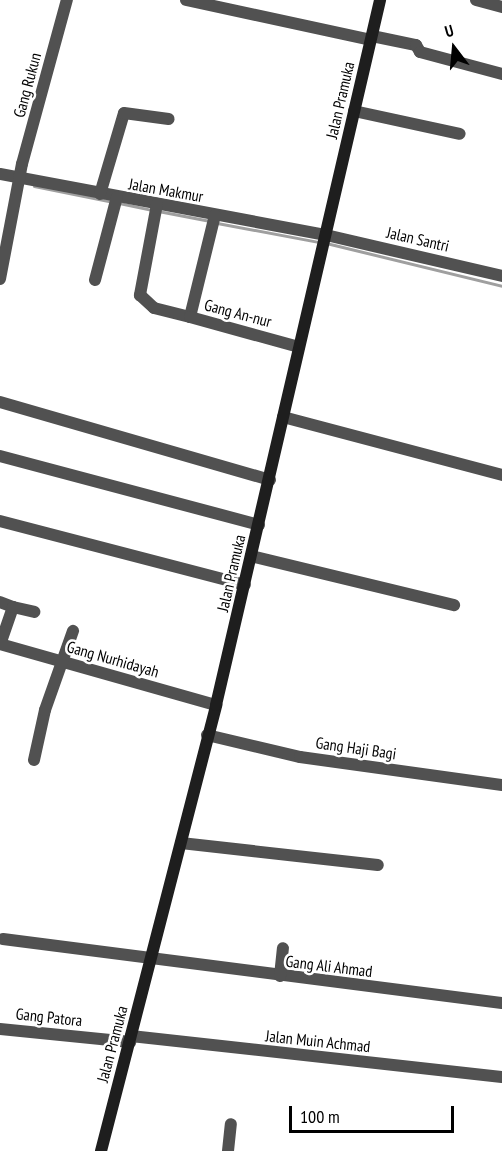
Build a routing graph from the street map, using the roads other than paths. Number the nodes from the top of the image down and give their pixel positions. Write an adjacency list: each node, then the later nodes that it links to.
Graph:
1 (67, 0): 12 (street, Gang Rukun)
2 (186, 0): 6 (street)
3 (380, 0): 6 (street, Jalan Pramuka)
4 (476, 0): 5 (street)
5 (502, 7)
6 (371, 38): 7 (street); 8 (street, Jalan Pramuka)
7 (502, 74)
8 (354, 111): 10 (street); 17 (street, Jalan Pramuka)
9 (169, 119): 13 (street)
10 (460, 134)
11 (0, 174): 12 (street, Jalan Makmur)
12 (19, 183): 13 (street, Jalan Makmur); 19 (street, Gang Rukun)
13 (100, 194): 14 (street, Jalan Makmur)
14 (115, 202): 15 (street, Jalan Makmur); 20 (street)
15 (155, 209): 16 (street, Jalan Makmur); 21 (street)
16 (214, 220): 17 (street, Jalan Makmur); 21 (street, Gang An-nur)
17 (326, 235): 18 (street, Jalan Santri); 22 (street, Jalan Pramuka)
18 (502, 276)
19 (0, 279)
20 (95, 280)
21 (190, 317): 22 (street, Gang An-nur)
22 (299, 347): 24 (street, Jalan Pramuka)
23 (0, 402): 27 (street)
24 (283, 417): 26 (street); 27 (street, Jalan Pramuka)
25 (0, 456): 29 (street)
26 (502, 476)
27 (270, 480): 29 (street, Jalan Pramuka)
28 (0, 521): 31 (street)
29 (259, 525): 30 (street, Jalan Pramuka)
30 (251, 556): 31 (street, Jalan Pramuka); 33 (street)
31 (245, 585): 39 (street, Jalan Pramuka)
32 (0, 603): 34 (street)
33 (454, 605)
34 (13, 607): 35 (street); 37 (street)
35 (34, 612)
36 (72, 631): 38 (street)
37 (0, 644): 38 (street, Gang Nurhidayah)
38 (61, 662): 39 (street, Gang Nurhidayah); 41 (street)
39 (216, 705): 40 (street, Jalan Pramuka)
40 (207, 735): 42 (street, Gang Haji Bagi); 43 (street, Jalan Pramuka)
41 (34, 760)
42 (502, 785)
43 (181, 843): 44 (street); 47 (street, Jalan Pramuka)
44 (378, 865)
45 (3, 939): 47 (street, Gang Ali Ahmad)
46 (283, 948): 48 (street)
47 (152, 960): 48 (street, Gang Ali Ahmad); 51 (street, Jalan Pramuka)
48 (280, 976): 49 (street, Gang Ali Ahmad)
49 (502, 1003)
50 (0, 1029): 51 (street, Gang Patora)
51 (131, 1039): 52 (street, Jalan Muin Achmad); 54 (street, Jalan Pramuka)
52 (502, 1077)
53 (231, 1124): 55 (street)
54 (101, 1151)
55 (228, 1151)

